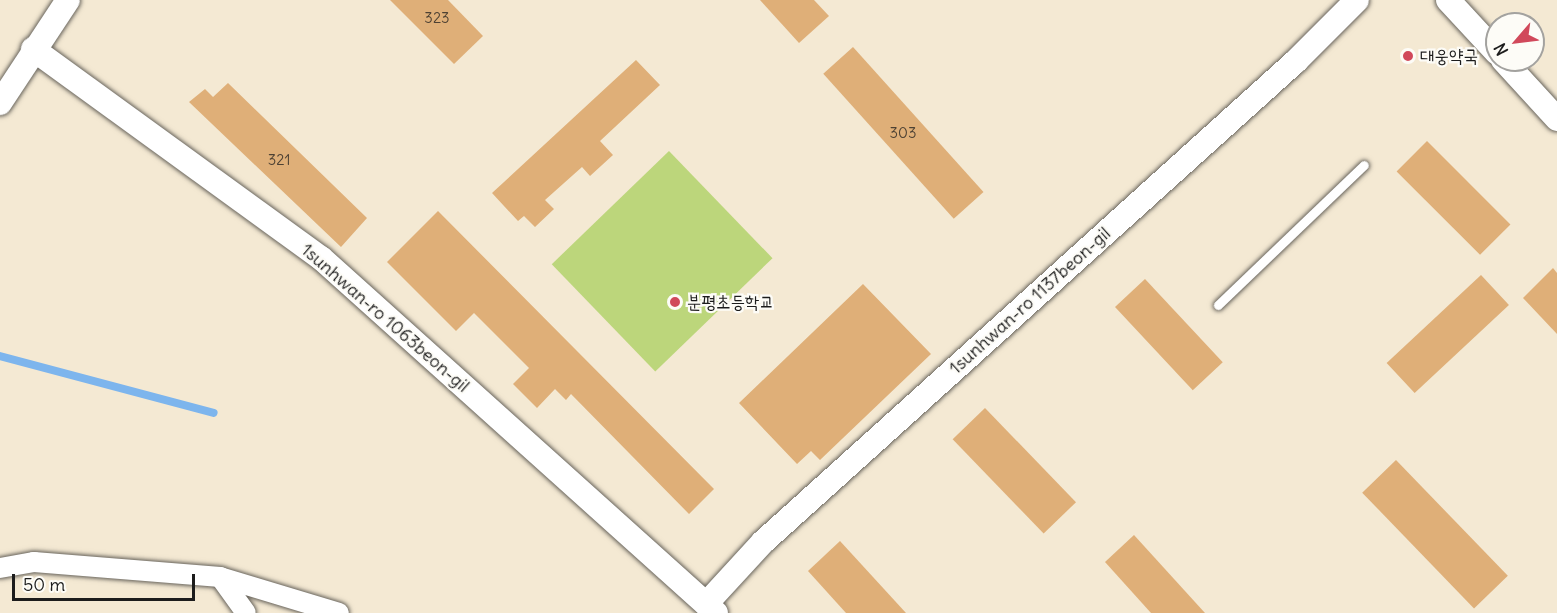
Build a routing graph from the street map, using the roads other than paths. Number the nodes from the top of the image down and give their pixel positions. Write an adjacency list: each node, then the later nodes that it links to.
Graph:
1 (69, 0): 5 (street)
2 (1357, 0): 13 (street, 1sunhwan-ro 1137beon-gil)
3 (1448, 0): 4 (street)
4 (1485, 40)
5 (33, 49): 7 (street); 13 (street, 1sunhwan-ro 1063beon-gil)
6 (1514, 72): 8 (street)
7 (0, 103)
8 (1557, 119)
9 (1364, 165): 10 (lane)
10 (1218, 305)
11 (0, 568): 12 (street)
12 (220, 577): 14 (street); 15 (street)
13 (711, 609)
14 (246, 613)
15 (339, 613)

